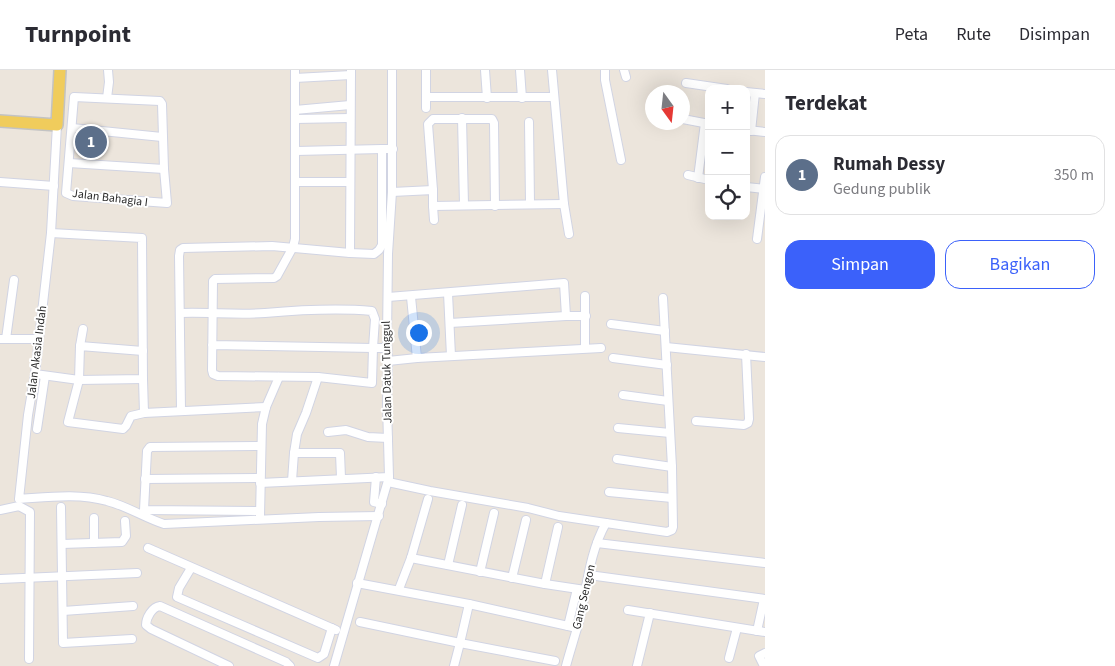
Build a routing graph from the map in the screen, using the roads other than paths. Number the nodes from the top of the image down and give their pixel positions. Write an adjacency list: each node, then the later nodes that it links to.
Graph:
1 (60, 70): 16 (main road, Jalan Akasia Indah)
2 (108, 70): 19 (street)
3 (392, 70): 42 (street, Jalan Datuk Tunggul)
4 (426, 70): 18 (street)
5 (485, 70): 20 (street)
6 (520, 70): 21 (street)
7 (552, 70): 22 (street)
8 (605, 70): 44 (street)
9 (351, 72): 10 (street); 23 (street)
10 (295, 74): 25 (street)
11 (686, 82): 12 (street)
12 (705, 85)
13 (750, 92): 14 (street)
14 (756, 93): 15 (street); 34 (street)
15 (765, 94)
16 (59, 97): 17 (street); 33 (main road, Jalan Akasia Indah)
17 (74, 97): 19 (street, Jalan Bahagia I); 35 (street, Jalan Bahagia I)
18 (426, 97): 20 (street); 24 (street)
19 (107, 98): 39 (street, Jalan Bahagia I)
20 (487, 98): 21 (street)
21 (522, 98): 22 (street)
22 (554, 98): 60 (street)
23 (350, 105): 25 (street); 26 (street)
24 (426, 108)
25 (295, 110): 28 (street)
26 (350, 118): 28 (street); 40 (street)
27 (462, 118): 57 (street); 61 (street); 63 (street)
28 (295, 119): 43 (street)
29 (690, 120): 32 (street)
30 (0, 121): 33 (main road)
31 (528, 122): 59 (street)
32 (705, 124)
33 (57, 125): 54 (street, Jalan Akasia Indah)
34 (750, 125)
35 (72, 128): 39 (street); 45 (street, Jalan Bahagia I)
36 (706, 130): 49 (street)
37 (750, 130): 38 (street)
38 (765, 132)
39 (162, 138): 46 (street, Jalan Bahagia I)
40 (350, 149): 41 (street); 43 (street); 53 (street)
41 (382, 149): 42 (street); 69 (street)
42 (392, 149): 58 (street, Jalan Datuk Tunggul)
43 (296, 151): 52 (street)
44 (621, 160)
45 (69, 163): 46 (street); 46 (street, Jalan Bahagia I)
46 (164, 170)
47 (688, 175): 49 (street)
48 (765, 177): 56 (street)
49 (698, 178): 50 (street)
50 (705, 179)
51 (0, 182): 54 (street)
52 (296, 182): 53 (street); 68 (street)
53 (349, 182): 69 (street)
54 (54, 186): 65 (street, Jalan Akasia Indah)
55 (750, 187): 56 (street)
56 (764, 189): 67 (street)
57 (433, 190): 58 (street); 62 (street)
58 (392, 192): 73 (street, Jalan Datuk Tunggul)
59 (530, 204): 60 (street); 63 (street)
60 (564, 204): 66 (street)
61 (464, 205): 62 (street); 63 (street)
62 (433, 206): 64 (street)
63 (495, 206)
64 (434, 220)
65 (51, 233): 84 (street, Jalan Akasia Indah); 93 (street)
66 (568, 234)
67 (758, 239)
68 (293, 247): 69 (street); 76 (street); 77 (street)
69 (350, 254)
70 (14, 280): 85 (street)
71 (448, 294): 74 (street); 78 (street); 80 (street)
72 (585, 296): 79 (street)
73 (388, 297): 74 (street); 90 (street, Jalan Datuk Tunggul)
74 (411, 297): 97 (street)
75 (663, 298): 83 (street)
76 (212, 312): 77 (street); 86 (street); 89 (street)
77 (180, 313): 110 (street)
78 (566, 316): 79 (street); 80 (street)
79 (586, 316): 91 (street)
80 (450, 323): 95 (street)
81 (611, 324): 83 (street)
82 (83, 328): 87 (street)
83 (665, 331): 88 (street)
84 (40, 338): 85 (street); 101 (street, Jalan Akasia Indah)
85 (3, 339)
86 (212, 345): 89 (street); 103 (street)
87 (80, 346): 93 (street); 106 (street)
88 (666, 347): 94 (street); 100 (street)
89 (373, 348): 90 (street); 104 (street)
90 (387, 348): 99 (street, Jalan Datuk Tunggul)
91 (585, 348): 92 (street); 95 (street)
92 (601, 348)
93 (143, 351): 105 (street)
94 (746, 354): 96 (street); 112 (street)
95 (451, 356): 97 (street)
96 (765, 357)
97 (417, 358): 99 (street)
98 (613, 358): 100 (street)
99 (388, 362): 117 (street, Jalan Datuk Tunggul)
100 (667, 365): 108 (street)
101 (35, 374): 102 (street); 131 (street, Jalan Akasia Indah)
102 (45, 376): 106 (street); 114 (street)
103 (279, 377): 104 (street); 109 (street)
104 (318, 377): 119 (street)
105 (142, 379): 106 (street); 111 (street)
106 (79, 380): 111 (street)
107 (623, 395): 108 (street)
108 (668, 401): 116 (street)
109 (266, 407): 110 (street); 118 (street)
110 (181, 410): 111 (street)
111 (144, 413)
112 (696, 420)
113 (618, 428): 116 (street)
114 (37, 429)
115 (328, 432): 117 (street)
116 (670, 433): 121 (street)
117 (388, 438): 125 (street, Jalan Datuk Tunggul)
118 (260, 446): 123 (street); 126 (street)
119 (294, 453): 124 (street); 127 (street)
120 (617, 459): 121 (street)
121 (672, 467): 129 (street)
122 (376, 477): 124 (street); 125 (street); 132 (street)
123 (145, 478): 126 (street); 137 (street)
124 (341, 478): 127 (street)
125 (388, 480): 132 (street, Jalan Datuk Tunggul); 142 (street)
126 (260, 481): 127 (street); 137 (street)
127 (292, 481)
128 (609, 492): 129 (street)
129 (672, 498): 142 (street)
130 (428, 499): 148 (street)
131 (19, 502): 135 (street); 137 (street); 155 (street)
132 (382, 504): 138 (street, Jalan Datuk Tunggul)
133 (462, 505): 150 (street)
134 (61, 507): 146 (street)
135 (0, 510)
136 (494, 513): 152 (street)
137 (260, 516): 138 (street)
138 (378, 516): 159 (street, Jalan Datuk Tunggul)
139 (94, 518): 144 (street)
140 (526, 520): 157 (street)
141 (126, 521): 144 (street)
142 (604, 526): 145 (street, Gang Sengon)
143 (558, 527): 160 (street)
144 (94, 543): 146 (street)
145 (597, 543): 149 (street); 154 (street, Gang Sengon)
146 (62, 544): 156 (street)
147 (148, 548): 151 (street)
148 (411, 558): 150 (street); 161 (street)
149 (765, 563)
150 (448, 565): 152 (street)
151 (191, 568): 171 (street); 171 (street)
152 (480, 572): 157 (street)
153 (137, 573): 156 (street)
154 (589, 574): 162 (street, Gang Sengon); 163 (street)
155 (29, 578): 156 (street); 158 (street); 180 (street)
156 (62, 578): 167 (street)
157 (512, 578): 160 (street)
158 (0, 579)
159 (358, 583): 161 (street); 175 (street, Jalan Datuk Tunggul)
160 (545, 584): 162 (street)
161 (399, 589): 164 (street)
162 (581, 589): 170 (street); 172 (street, Gang Sengon)
163 (764, 599): 174 (street)
164 (469, 604): 170 (street); 177 (street)
165 (133, 606): 167 (street)
166 (628, 610): 168 (street)
167 (62, 611): 176 (street)
168 (650, 613): 173 (street); 187 (street)
169 (360, 622): 177 (street)
170 (568, 626): 172 (street)
171 (332, 628): 175 (street)
172 (577, 628): 186 (street, Gang Sengon)
173 (737, 628): 174 (street); 179 (street)
174 (761, 632)
175 (342, 634): 184 (street, Jalan Datuk Tunggul)
176 (132, 639)
177 (460, 643): 181 (street); 185 (street)
178 (765, 653): 188 (street)
179 (728, 658)
180 (29, 659)
181 (555, 660)
182 (229, 666): 183 (street)
183 (290, 666)
184 (334, 666)
185 (454, 666)
186 (566, 666)
187 (638, 666)
188 (764, 666)

